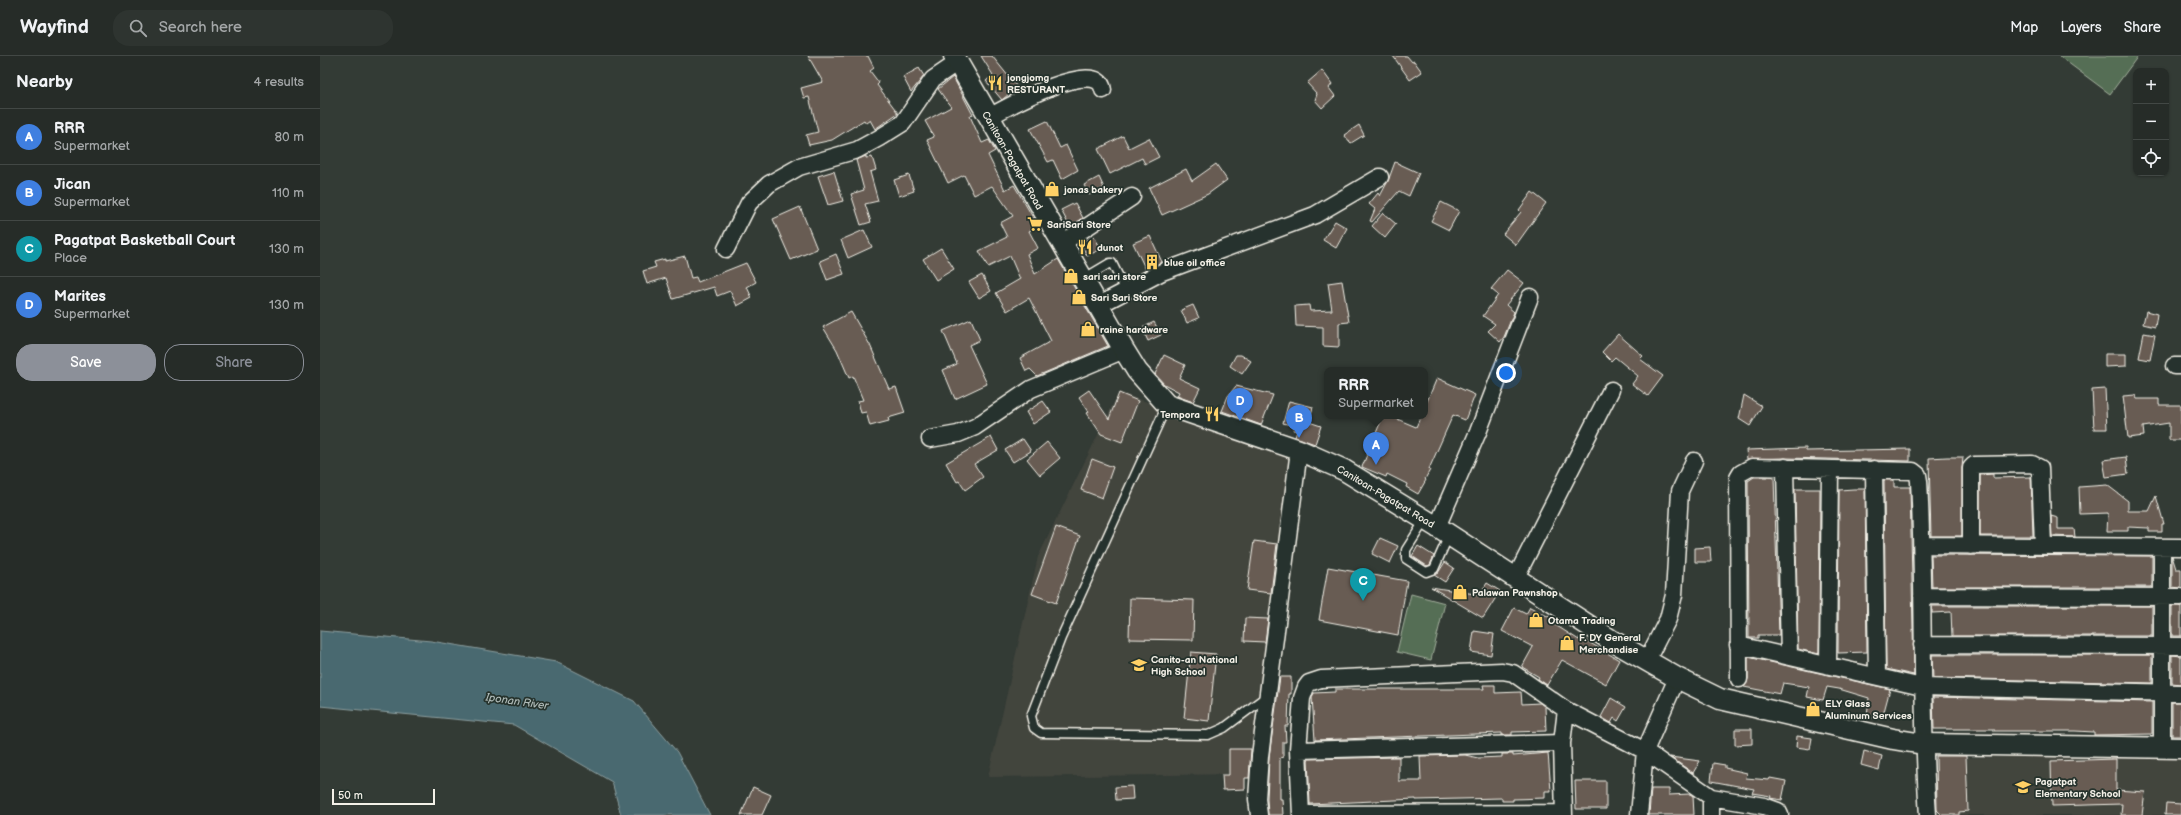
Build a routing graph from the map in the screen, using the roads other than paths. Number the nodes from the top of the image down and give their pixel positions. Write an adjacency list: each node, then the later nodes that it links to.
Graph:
1 (956, 59): 3 (street, Canitoan-Pagatpat Road); 7 (street)
2 (1103, 90): 3 (street)
3 (989, 118): 6 (street, Canitoan-Pagatpat Road)
4 (1380, 177): 9 (street)
5 (1132, 197): 6 (street)
6 (1061, 244): 8 (street, Canitoan-Pagatpat Road)
7 (726, 248)
8 (1083, 279): 9 (lane); 11 (street, Canitoan-Pagatpat Road)
9 (1126, 291): 11 (street)
10 (1530, 297): 21 (street)
11 (1099, 305): 12 (street, Canitoan-Pagatpat Road)
12 (1124, 350): 14 (street, Canitoan-Pagatpat Road); 15 (street)
13 (1611, 390): 27 (street)
14 (1167, 405): 16 (street, Canitoan-Pagatpat Road); 44 (lane)
15 (930, 439)
16 (1299, 450): 21 (street, Canitoan-Pagatpat Road); 44 (street)
17 (1694, 461): 36 (street)
18 (1785, 467): 19 (street); 31 (street); 35 (street)
19 (1830, 469): 20 (street); 37 (street)
20 (1874, 470): 22 (street); 38 (street)
21 (1437, 528): 21 (lane); 27 (street, Canitoan-Pagatpat Road)
22 (1922, 545): 24 (street); 28 (street)
23 (2043, 545): 24 (street); 24 (street); 25 (street)
24 (1971, 546)
25 (2162, 547): 26 (street); 29 (street)
26 (2181, 547)
27 (1515, 579): 36 (street, Canitoan-Pagatpat Road)
28 (1922, 596): 29 (street); 32 (street)
29 (2163, 597): 30 (street); 33 (street)
30 (2181, 597)
31 (1738, 645): 35 (street); 40 (street)
32 (1922, 645): 33 (street); 41 (street)
33 (2162, 646): 34 (street); 42 (street)
34 (2181, 646)
35 (1789, 657): 37 (street)
36 (1646, 662): 39 (street, Canitoan-Pagatpat Road)
37 (1828, 665): 38 (street)
38 (1877, 676): 41 (street)
39 (1677, 678): 47 (street, Canitoan-Pagatpat Road); 51 (street)
40 (1739, 679)
41 (1922, 687): 42 (street); 47 (street)
42 (2163, 693): 43 (street); 48 (street)
43 (2181, 693)
44 (1267, 696): 55 (street)
45 (1566, 710): 46 (street); 50 (street); 51 (street)
46 (1562, 743): 50 (street); 54 (street)
47 (1923, 744): 48 (street, Canitoan-Pagatpat Road); 59 (street)
48 (2162, 747): 49 (street, Canitoan-Pagatpat Road)
49 (2181, 748)
50 (1298, 750): 53 (street)
51 (1645, 751): 52 (street); 56 (street)
52 (1711, 797): 57 (street); 58 (street)
53 (1301, 814): 54 (street)
54 (1564, 814)
55 (1259, 815)
56 (1639, 815)
57 (1710, 815)
58 (1780, 815)
59 (1928, 815)

